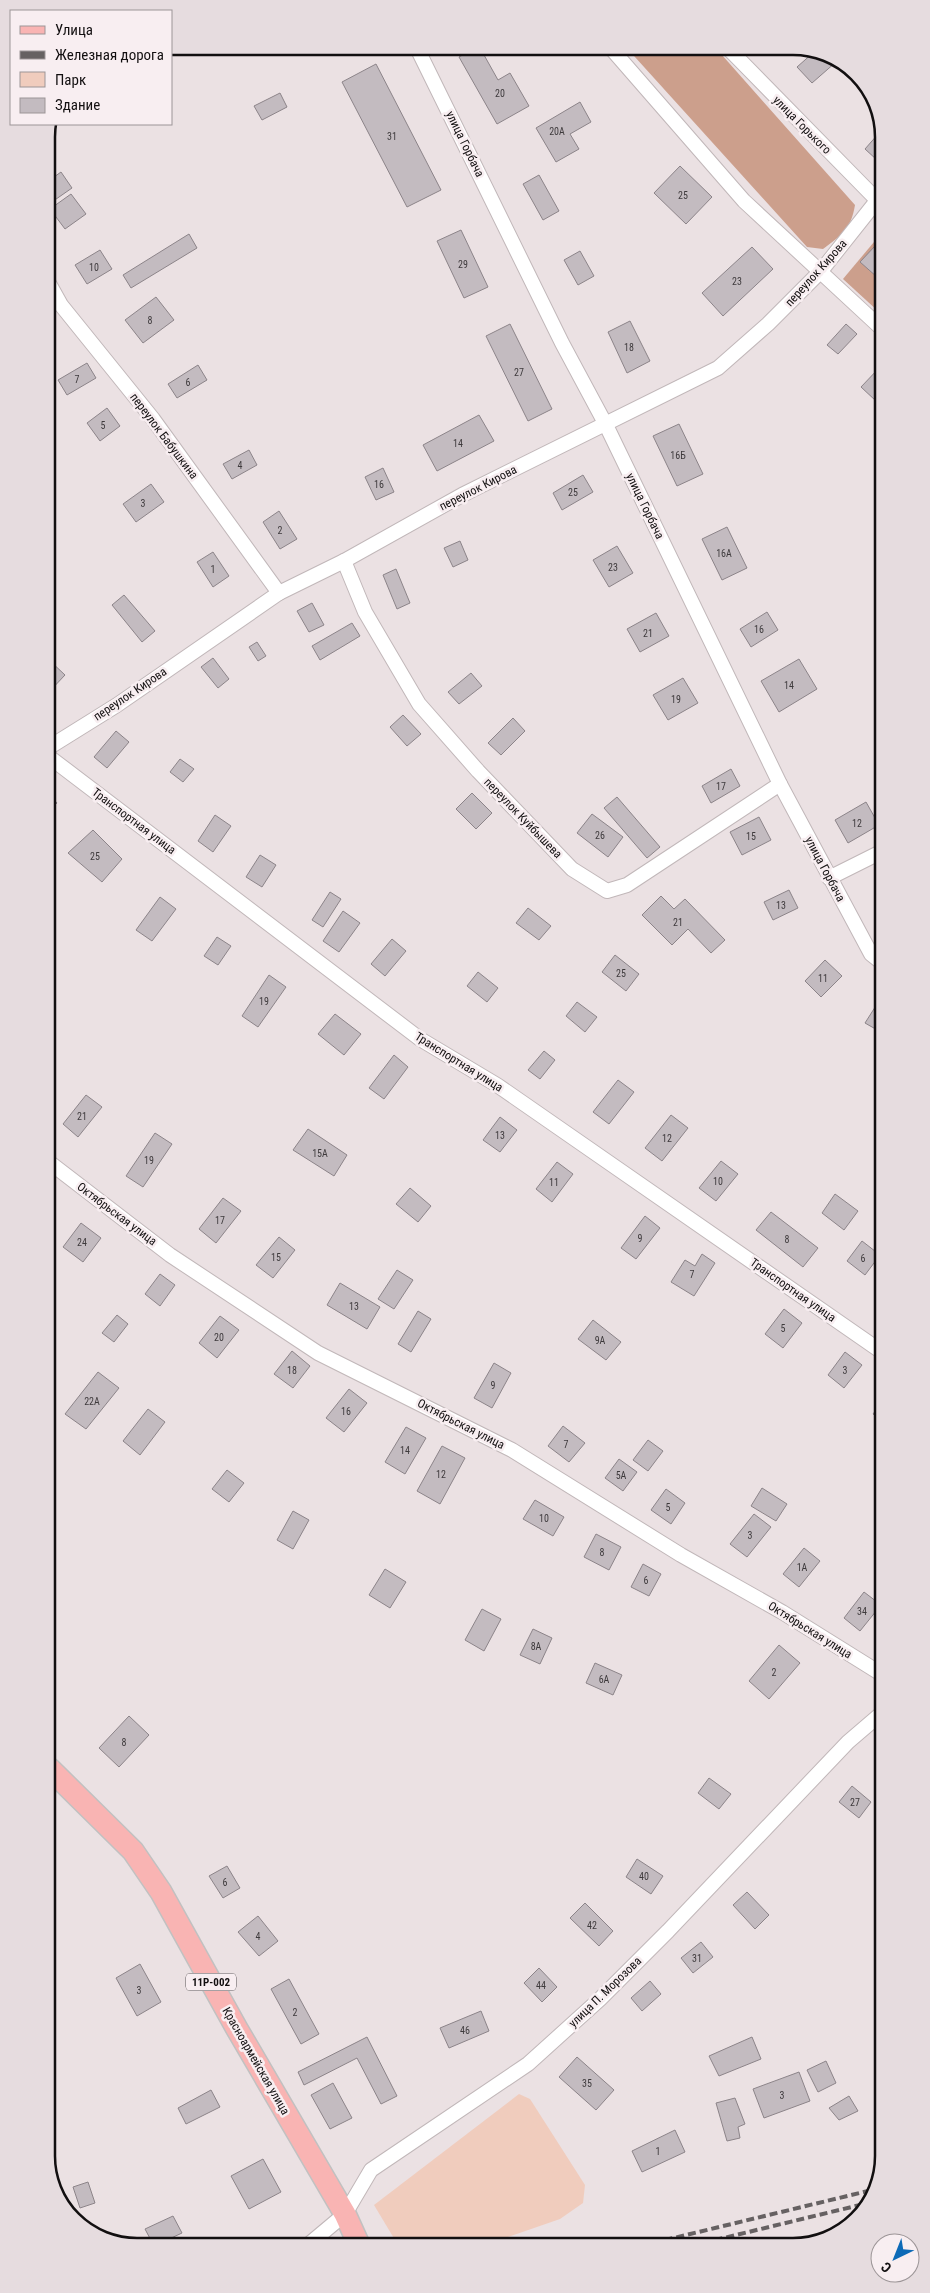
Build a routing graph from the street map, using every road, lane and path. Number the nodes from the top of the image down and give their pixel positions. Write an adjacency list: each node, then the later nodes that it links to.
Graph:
1 (420, 55): 9 (street, улица Горбача)
2 (616, 55): 6 (street)
3 (735, 55): 4 (street, улица Горького)
4 (875, 196)
5 (875, 205): 6 (street, переулок Кирова)
6 (821, 271): 8 (street); 9 (street, переулок Кирова)
7 (55, 294): 11 (street, переулок Бабушкина)
8 (875, 322)
9 (606, 424): 10 (street, переулок Кирова); 14 (street, улица Горбача)
10 (344, 561): 11 (street, переулок Кирова); 14 (street, переулок Куйбышева)
11 (278, 593): 12 (street, переулок Кирова)
12 (55, 744)
13 (55, 761): 19 (street, Транспортная улица)
14 (780, 784): 16 (street, улица Горбача)
15 (875, 855): 16 (street)
16 (830, 878): 17 (street, улица Горбача)
17 (875, 957)
18 (55, 1167): 20 (street, Октябрьская улица)
19 (875, 1347)
20 (875, 1670)
21 (875, 1719): 23 (street, улица П. Морозова)
22 (55, 1774): 23 (main road, Красноармейская улица / 11Р-002)
23 (345, 2214): 24 (street, улица П. Морозова); 25 (main road, Красноармейская улица / 11Р-002)
24 (316, 2238)
25 (357, 2238)

